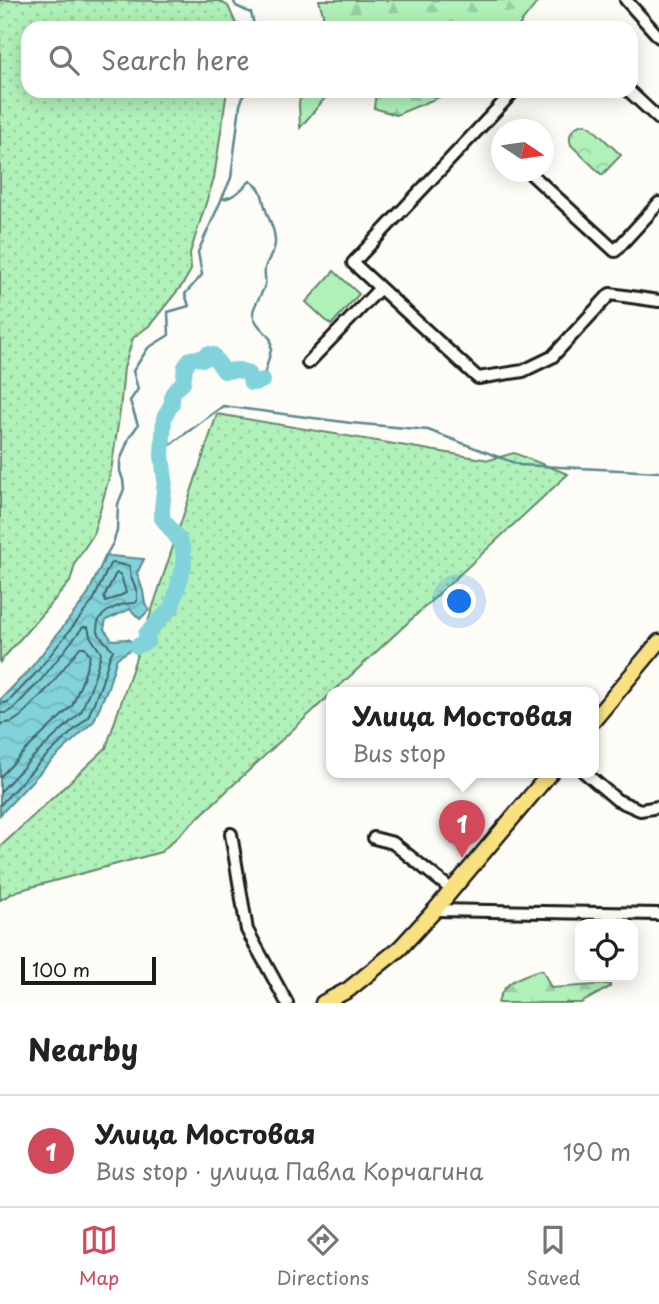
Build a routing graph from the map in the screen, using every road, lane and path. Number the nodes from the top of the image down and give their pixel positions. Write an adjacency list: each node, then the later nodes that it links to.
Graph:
1 (626, 0): 2 (street)
2 (659, 37)
3 (507, 98): 8 (street)
4 (636, 98): 5 (street)
5 (659, 119)
6 (540, 182): 7 (street)
7 (659, 203)
8 (380, 288): 9 (street); 10 (street)
9 (659, 301)
10 (308, 363)
11 (659, 642): 12 (main road)
12 (599, 714)
13 (546, 778): 18 (main road)
14 (591, 778): 15 (street)
15 (659, 807)
16 (231, 834): 21 (street)
17 (374, 838): 18 (street)
18 (452, 890): 19 (main road)
19 (435, 910): 20 (street); 22 (main road)
20 (659, 914)
21 (287, 1003)
22 (323, 1003)

